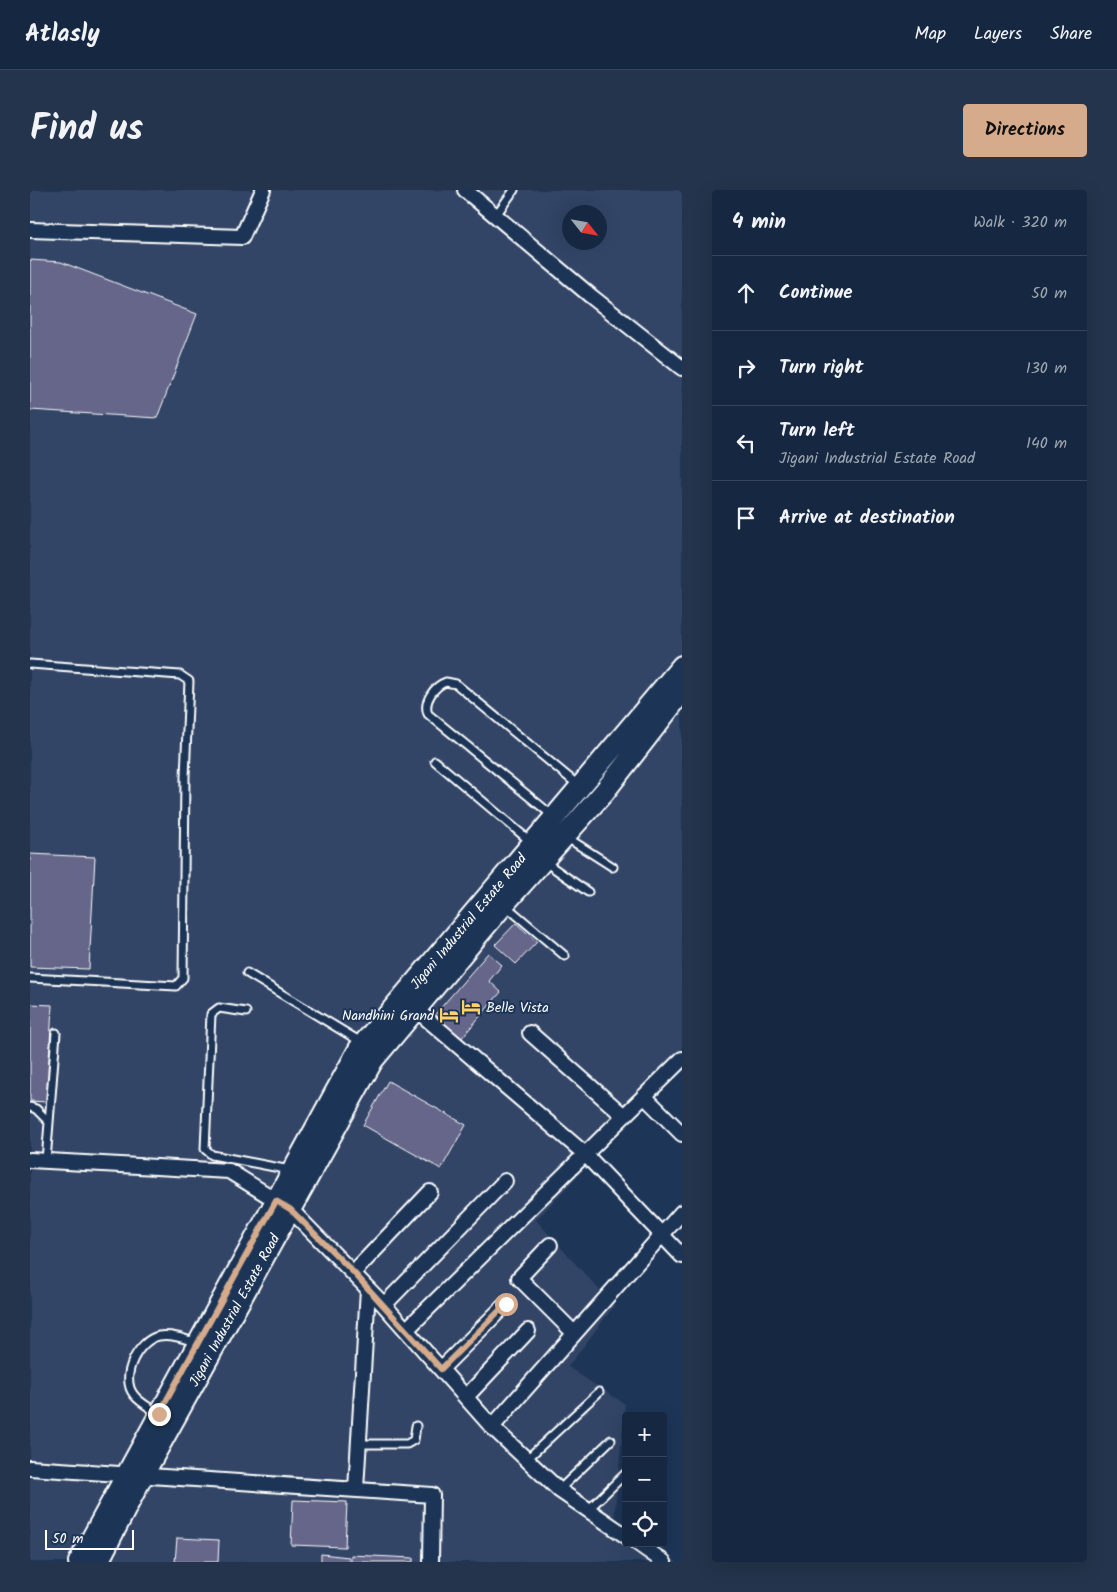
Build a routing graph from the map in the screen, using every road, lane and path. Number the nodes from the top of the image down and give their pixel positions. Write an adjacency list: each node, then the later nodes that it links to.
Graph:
1 (263, 190): 5 (street)
2 (465, 190): 4 (street)
3 (514, 190): 4 (lane)
4 (496, 215): 6 (street)
5 (30, 230)
6 (682, 368)
7 (30, 664): 19 (lane)
8 (682, 666): 11 (main road, Jigani Industrial Estate Road)
9 (682, 692): 12 (main road, Jigani Industrial Estate Road)
10 (434, 761): 13 (lane)
11 (581, 788): 12 (main road, Jigani Industrial Estate Road); 12 (lane)
12 (560, 827): 13 (main road, Jigani Industrial Estate Road); 14 (lane)
13 (538, 852): 15 (lane); 16 (main road, Jigani Industrial Estate Road); 24 (main road, Jigani Industrial Estate Road)
14 (613, 867)
15 (588, 892)
16 (504, 904): 17 (lane); 20 (main road, Jigani Industrial Estate Road)
17 (565, 956)
18 (247, 973): 24 (lane)
19 (30, 978)
20 (414, 1008): 31 (street); 39 (main road, Jigani Industrial Estate Road)
21 (246, 1012): 32 (lane)
22 (530, 1032): 28 (street)
23 (56, 1033): 29 (lane)
24 (363, 1044): 36 (main road, Jigani Industrial Estate Road)
25 (680, 1066): 26 (street)
26 (644, 1096): 28 (street); 30 (street)
27 (30, 1107): 29 (lane)
28 (624, 1116): 31 (street)
29 (49, 1122): 34 (lane)
30 (682, 1134)
31 (585, 1154): 41 (street); 48 (street)
32 (212, 1155): 35 (lane); 36 (lane)
33 (30, 1160): 34 (street)
34 (46, 1161): 35 (street)
35 (211, 1170): 39 (street)
36 (292, 1170): 39 (main road, Jigani Industrial Estate Road)
37 (505, 1181): 47 (street)
38 (430, 1192): 44 (street)
39 (283, 1205): 44 (street); 51 (main road, Jigani Industrial Estate Road); 62 (main road, Jigani Industrial Estate Road)
40 (682, 1212): 41 (street)
41 (661, 1236): 43 (street); 50 (street)
42 (550, 1244): 50 (street)
43 (682, 1256)
44 (354, 1273): 45 (street)
45 (368, 1289): 47 (street); 59 (street)
46 (506, 1304): 52 (street)
47 (384, 1305): 48 (street)
48 (406, 1330): 52 (street)
49 (528, 1331): 54 (street)
50 (574, 1333): 57 (street)
51 (198, 1343): 55 (main road, Jigani Industrial Estate Road); 55 (lane)
52 (441, 1369): 54 (street)
53 (599, 1392): 60 (lane)
54 (466, 1397): 57 (street)
55 (159, 1414): 62 (main road, Jigani Industrial Estate Road)
56 (416, 1426): 59 (lane)
57 (492, 1427): 60 (street)
58 (611, 1440): 65 (lane)
59 (359, 1444): 64 (street)
60 (527, 1459): 65 (street)
61 (30, 1468): 62 (street)
62 (133, 1476): 64 (street); 69 (main road, Jigani Industrial Estate Road); 70 (main road, Jigani Industrial Estate Road)
63 (622, 1477): 66 (lane)
64 (356, 1489): 71 (street)
65 (559, 1490): 66 (street)
66 (588, 1510): 67 (street)
67 (622, 1533)
68 (642, 1547): 72 (street)
69 (79, 1562)
70 (98, 1562)
71 (431, 1562)
72 (664, 1562)

